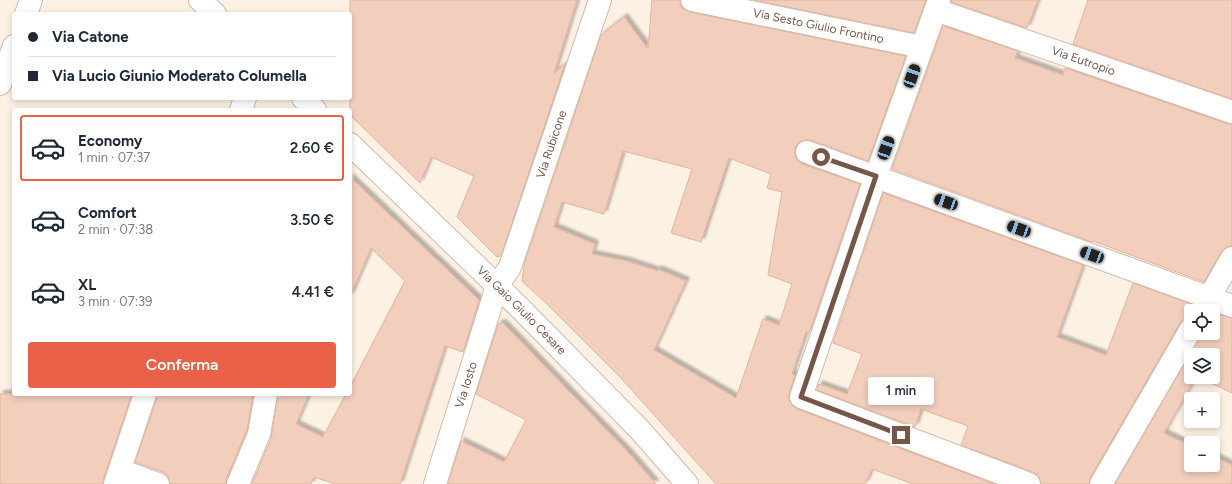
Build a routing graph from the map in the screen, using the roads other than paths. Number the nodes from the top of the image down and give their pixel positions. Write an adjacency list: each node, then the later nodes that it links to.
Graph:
1 (31, 0): 6 (street)
2 (200, 0): 7 (street)
3 (600, 0): 18 (street, Via Rubicone)
4 (692, 0): 8 (street, Via Sesto Giulio Frontino)
5 (937, 5): 8 (street); 13 (street, Via Eutropio)
6 (27, 12)
7 (213, 12)
8 (922, 47): 16 (street)
9 (12, 51): 10 (street)
10 (0, 84)
11 (305, 100): 12 (street)
12 (313, 108)
13 (1232, 112)
14 (352, 146): 18 (street, Via Gaio Giulio Cesare)
15 (807, 152): 16 (street)
16 (876, 176): 19 (street); 30 (street)
17 (1232, 258): 19 (street)
18 (497, 286): 28 (street, Via Iosto); 29 (street, Via Gaio Giulio Cesare)
19 (1205, 304)
20 (1220, 305): 21 (street)
21 (1232, 306)
22 (1185, 340): 31 (street)
23 (144, 396): 25 (street)
24 (266, 396): 27 (street)
25 (117, 477): 26 (street)
26 (158, 484)
27 (238, 484)
28 (435, 484)
29 (687, 484)
30 (1029, 484)
31 (1101, 484)

